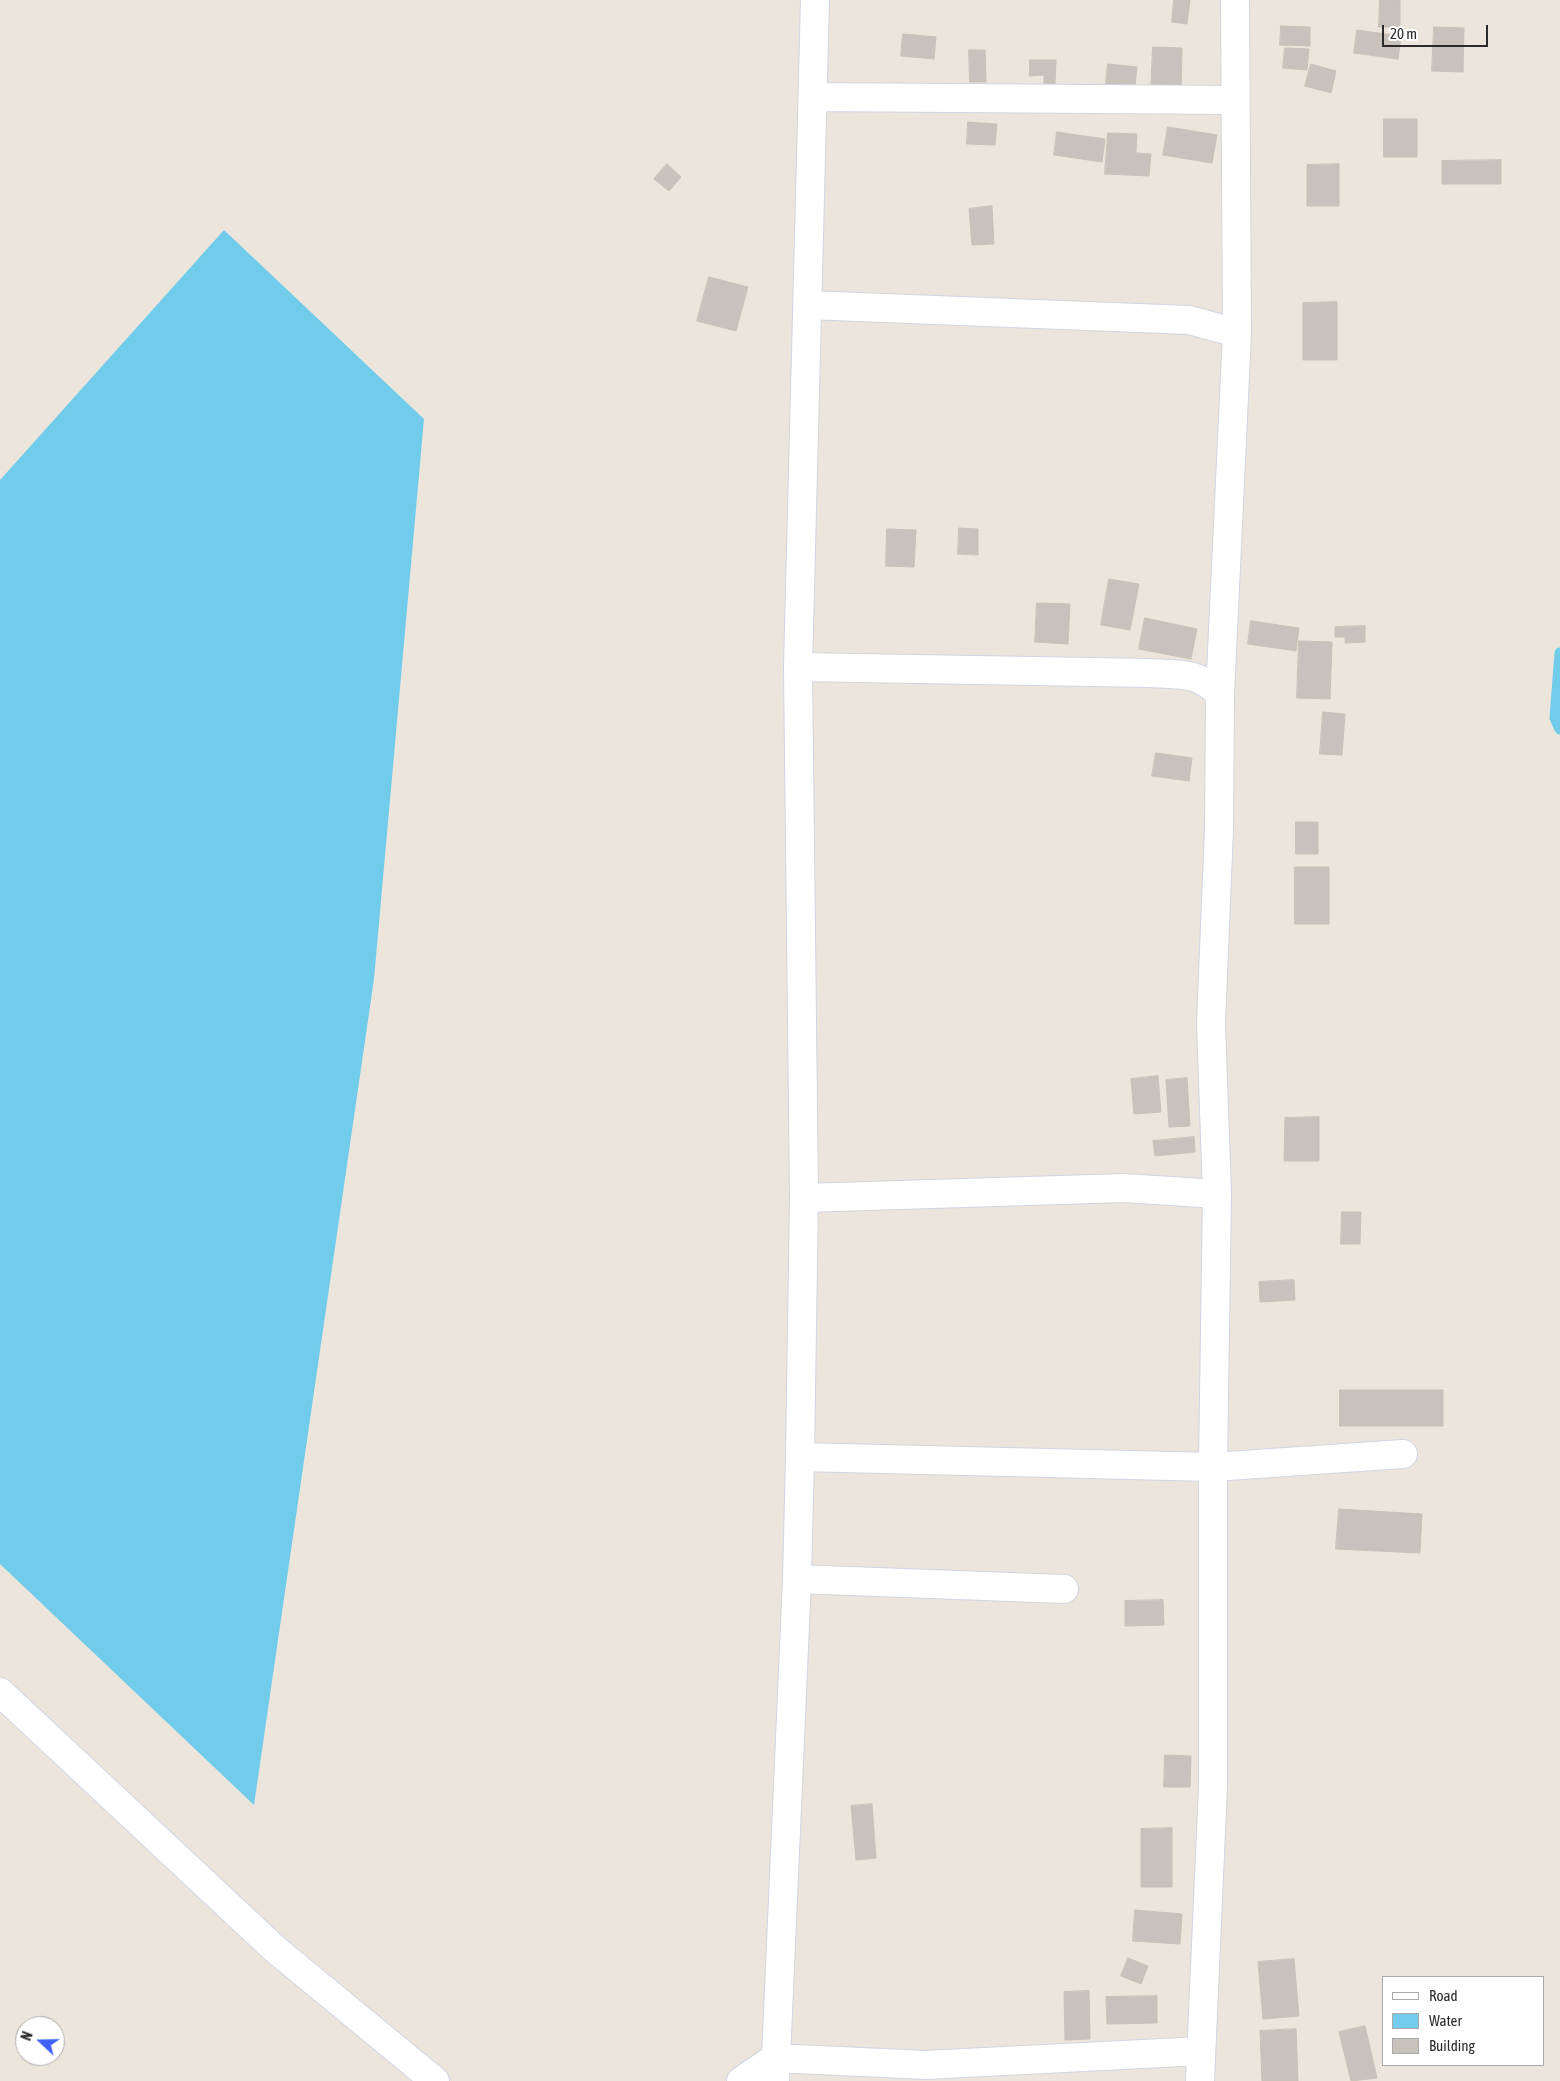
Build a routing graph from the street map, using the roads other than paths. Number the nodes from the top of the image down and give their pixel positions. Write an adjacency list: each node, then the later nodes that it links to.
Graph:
1 (815, 0): 3 (street)
2 (1234, 0): 4 (street)
3 (813, 97): 4 (street); 5 (street)
4 (1235, 100): 6 (street)
5 (808, 305): 6 (street); 7 (street)
6 (1237, 333): 8 (street)
7 (798, 667): 8 (street); 10 (street)
8 (1220, 694): 9 (street)
9 (1217, 1194): 10 (street); 13 (street)
10 (804, 1198): 12 (street)
11 (1403, 1454): 13 (street)
12 (800, 1457): 13 (street); 14 (street)
13 (1214, 1467): 17 (street)
14 (797, 1579): 15 (street); 18 (street)
15 (1064, 1589)
16 (0, 1692): 19 (street)
17 (1201, 2051): 18 (street); 21 (street)
18 (775, 2069): 20 (street)
19 (434, 2081)
20 (741, 2081)
21 (1200, 2081)

